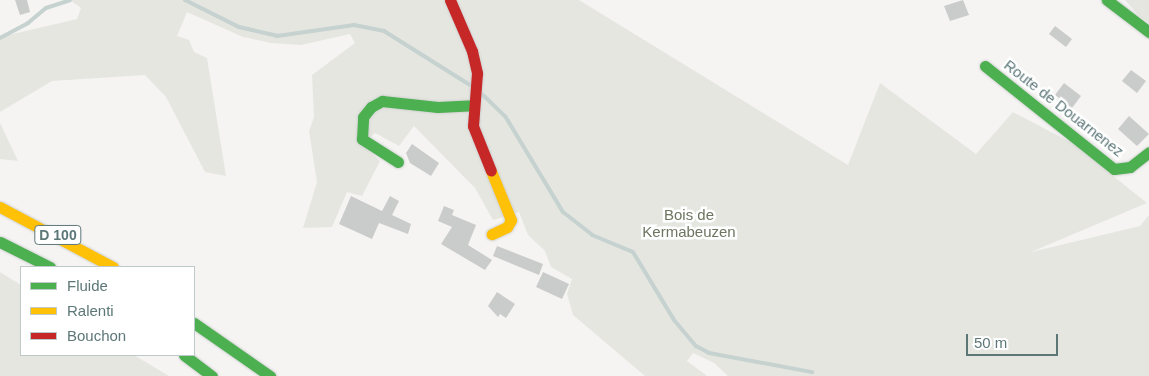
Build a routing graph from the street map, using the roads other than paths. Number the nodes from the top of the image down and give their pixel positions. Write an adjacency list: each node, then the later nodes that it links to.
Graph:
1 (450, 0): 5 (main road)
2 (1107, 0): 3 (main road)
3 (1149, 32)
4 (986, 66): 6 (main road, Route de Douarnenez)
5 (473, 105): 7 (main road); 9 (main road)
6 (1149, 152)
7 (398, 162)
8 (0, 207): 12 (main road, D 100)
9 (492, 234)
10 (0, 242): 11 (main road, D 100)
11 (48, 266)
12 (111, 266)
13 (195, 324): 16 (main road)
14 (185, 356): 15 (main road)
15 (212, 376)
16 (270, 376)

